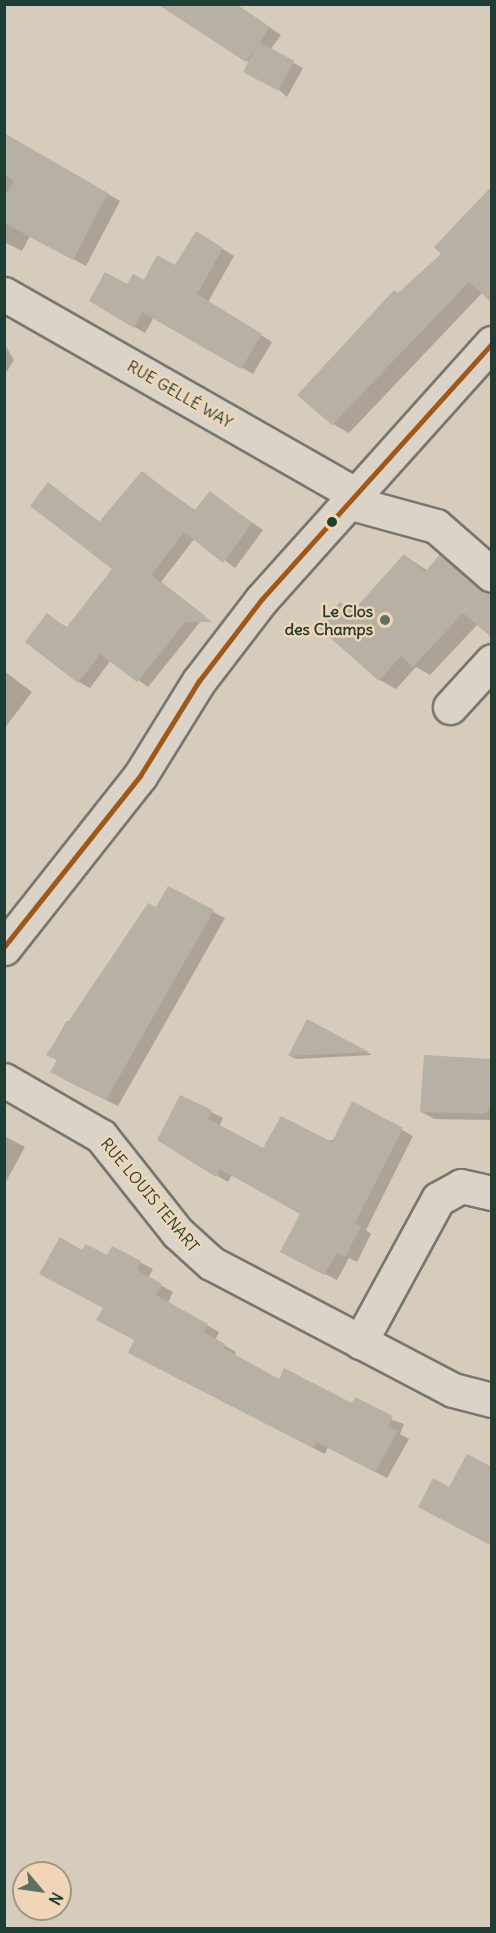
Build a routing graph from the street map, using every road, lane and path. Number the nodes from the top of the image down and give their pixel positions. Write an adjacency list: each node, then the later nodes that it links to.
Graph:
1 (4, 294): 3 (street, RUE GELLÉ WAY)
2 (492, 343): 3 (street)
3 (351, 498): 4 (street, RUE GELLÉ WAY); 7 (street)
4 (492, 575)
5 (492, 662): 6 (street)
6 (450, 707)
7 (4, 948)
8 (4, 1080): 10 (street, RUE LOUIS TENART)
9 (492, 1193): 10 (street)
10 (360, 1342): 11 (street, RUE LOUIS TENART)
11 (492, 1400)

